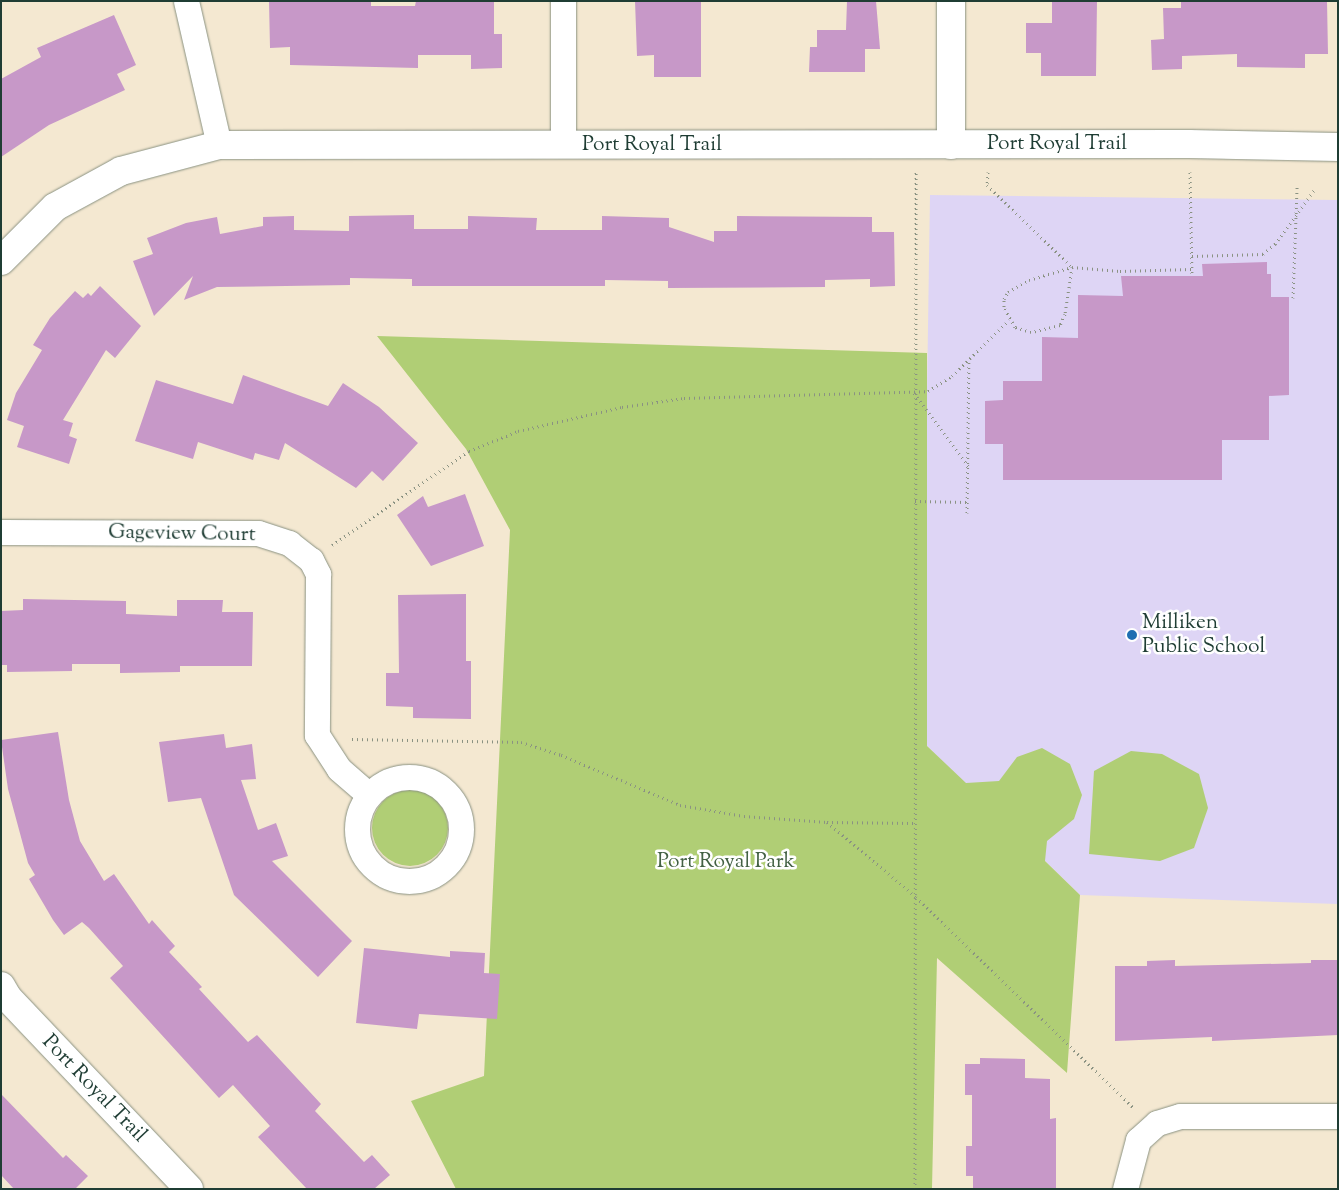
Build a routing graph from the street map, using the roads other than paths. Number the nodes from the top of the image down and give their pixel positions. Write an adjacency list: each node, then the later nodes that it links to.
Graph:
1 (186, 1): 4 (street)
2 (563, 1): 5 (street)
3 (951, 1): 6 (street)
4 (219, 145): 5 (street, Port Royal Trail); 8 (street, Port Royal Trail)
5 (563, 145): 6 (street, Port Royal Trail)
6 (951, 145): 7 (street, Port Royal Trail)
7 (1338, 147)
8 (1, 261)
9 (1, 532): 10 (street, Gageview Court)
10 (368, 794): 10 (street)
11 (1, 986): 13 (street, Port Royal Trail)
12 (1338, 1116): 14 (street)
13 (189, 1189)
14 (1125, 1189)

